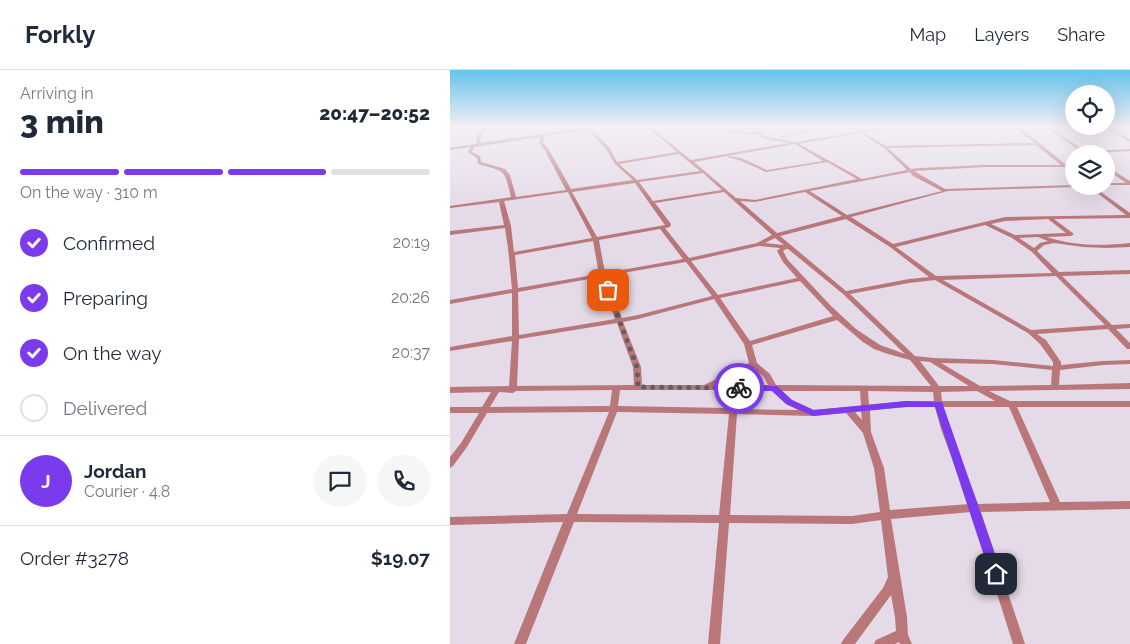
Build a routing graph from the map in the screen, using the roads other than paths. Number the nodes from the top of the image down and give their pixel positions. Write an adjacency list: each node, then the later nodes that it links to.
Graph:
1 (473, 154): 30 (street)
2 (549, 154): 28 (street)
3 (611, 154): 13 (street)
4 (675, 154): 13 (street)
5 (681, 154): 11 (street)
6 (736, 154): 10 (street)
7 (815, 154): 12 (street)
8 (892, 154): 17 (street)
9 (1048, 154): 14 (street)
10 (722, 156): 11 (street); 12 (street)
11 (690, 161): 16 (street)
12 (828, 161): 15 (street)
13 (616, 163): 22 (street)
14 (1064, 166): 17 (street)
15 (847, 170): 19 (street); 20 (street)
16 (704, 172): 22 (street); 26 (street)
17 (910, 172): 19 (street); 25 (street)
18 (1115, 172): 21 (street)
19 (885, 175): 20 (street)
20 (861, 180): 27 (street)
21 (1129, 181): 23 (street)
22 (637, 182): 28 (street); 34 (street)
23 (1115, 183)
24 (1065, 186): 25 (street)
25 (944, 190): 38 (street)
26 (724, 191): 31 (street); 34 (street)
27 (806, 191): 33 (street); 38 (street)
28 (570, 192): 30 (street); 47 (street)
29 (1102, 195): 37 (street)
30 (514, 199): 32 (street)
31 (733, 199): 33 (street); 36 (street)
32 (500, 200): 35 (street); 41 (street)
33 (755, 201): 36 (street)
34 (653, 202): 42 (street)
35 (450, 207)
36 (745, 209): 44 (street)
37 (1130, 215): 39 (street)
38 (848, 216): 44 (street); 51 (street)
39 (1049, 218): 40 (street); 45 (street)
40 (985, 223): 46 (street); 51 (street)
41 (508, 226): 43 (street); 54 (street)
42 (663, 229): 47 (street); 55 (street)
43 (450, 234)
44 (776, 235): 49 (street); 52 (street)
45 (1039, 236): 46 (street); 48 (street)
46 (1014, 237): 53 (street)
47 (596, 240): 54 (street); 57 (street)
48 (1054, 241): 50 (street); 53 (street)
49 (759, 244): 52 (street); 55 (street)
50 (1130, 245)
51 (892, 246): 59 (street)
52 (786, 247): 60 (street); 62 (street)
53 (1034, 251): 58 (street)
54 (512, 254): 61 (street)
55 (688, 260): 57 (street); 63 (street)
56 (1130, 272): 58 (street)
57 (602, 275): 61 (street); 66 (street)
58 (1060, 275): 59 (street); 67 (street)
59 (935, 278): 62 (street); 69 (street)
60 (801, 279): 63 (street); 65 (street)
61 (516, 290): 64 (street); 70 (street)
62 (845, 293): 74 (street)
63 (716, 297): 66 (street); 71 (street)
64 (450, 302)
65 (839, 316): 71 (street); 74 (street)
66 (620, 320): 70 (street); 81 (street)
67 (1110, 326): 68 (street); 69 (street); 72 (street)
68 (1130, 326)
69 (1030, 332): 78 (street)
70 (516, 338): 73 (street); 91 (street)
71 (748, 344): 77 (street)
72 (1130, 347)
73 (450, 349)
74 (913, 358): 75 (street); 88 (street)
75 (932, 360): 78 (street); 86 (street)
76 (1130, 362): 78 (street)
77 (753, 364): 83 (street); 84 (street); 85 (street)
78 (1055, 368): 82 (street)
79 (1130, 386): 82 (street)
80 (616, 387): 81 (street); 91 (street); 96 (street)
81 (638, 387): 83 (street)
82 (1055, 387): 86 (street)
83 (702, 388): 84 (street)
84 (738, 388): 85 (street); 100 (street)
85 (774, 388): 87 (street); 101 (street)
86 (980, 388): 88 (street); 94 (street)
87 (864, 389): 88 (street); 95 (street)
88 (937, 389): 92 (street)
89 (450, 390): 90 (street)
90 (496, 390): 91 (street); 98 (street)
91 (514, 390)
92 (938, 404): 94 (street); 95 (street); 106 (street)
93 (1130, 404): 94 (street)
94 (1012, 405): 105 (street)
95 (866, 408): 99 (street); 102 (street)
96 (614, 409): 98 (street); 100 (street); 108 (street)
97 (450, 410): 98 (street)
98 (484, 410): 103 (street)
99 (849, 410): 101 (street); 102 (street)
100 (733, 412): 101 (street); 109 (street)
101 (813, 413)
102 (868, 432): 107 (street)
103 (450, 464)
104 (1130, 505): 105 (street)
105 (1057, 506): 106 (street)
106 (975, 508): 107 (street); 117 (street)
107 (886, 514): 109 (street); 111 (street)
108 (571, 518): 109 (street); 110 (street); 113 (street)
109 (724, 518): 114 (street)
110 (450, 521)
111 (894, 577): 112 (street); 115 (street)
112 (904, 640): 116 (street)
113 (520, 644)
114 (714, 644)
115 (847, 644)
116 (880, 644)
117 (1018, 644)

